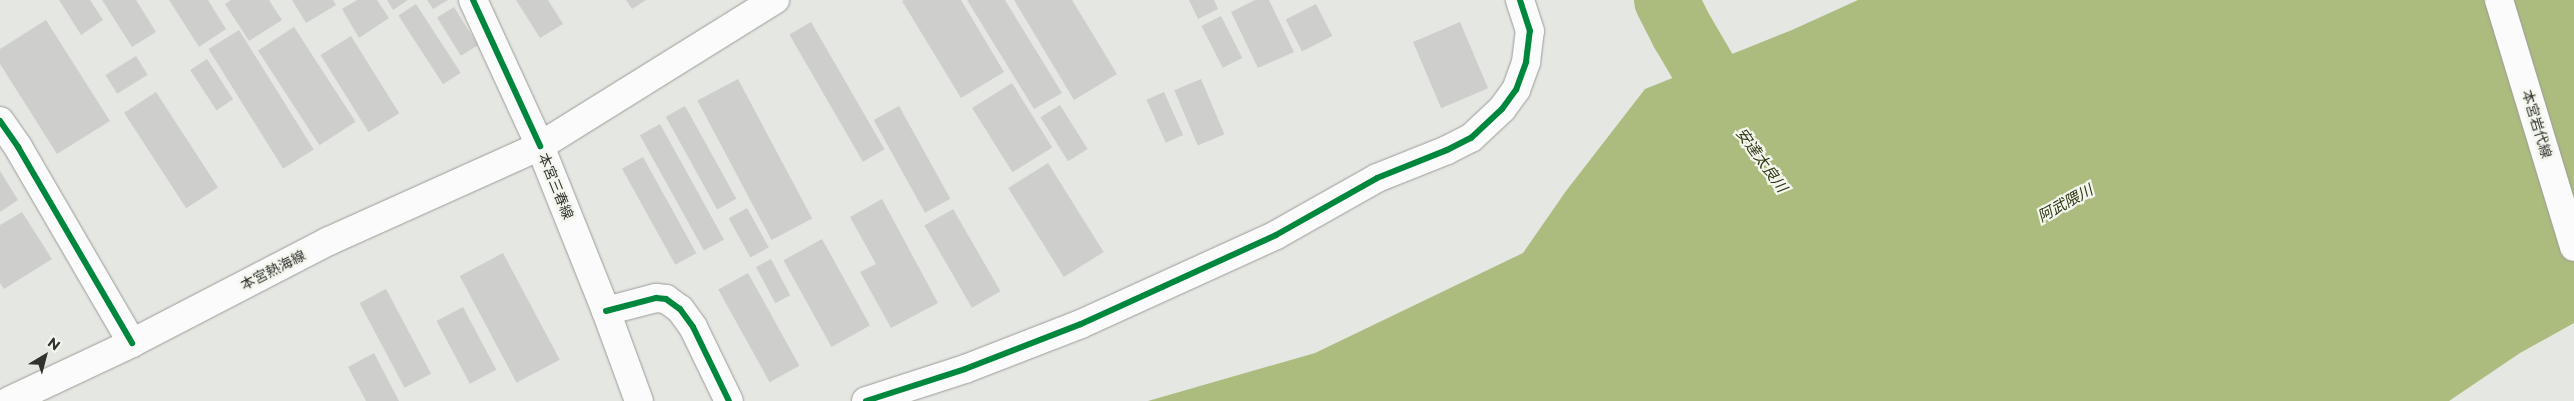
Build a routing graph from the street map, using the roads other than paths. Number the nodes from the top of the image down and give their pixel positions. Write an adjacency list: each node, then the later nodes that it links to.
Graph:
1 (473, 0): 6 (street)
2 (775, 0): 6 (street, 本宮三春線)
3 (1520, 0): 13 (street)
4 (2499, 0): 7 (street, 本宮岩代線)
5 (0, 121): 9 (street)
6 (540, 146): 8 (street, 本宮三春線); 9 (street, 本宮熱海線)
7 (2574, 247)
8 (606, 311): 11 (street, 本宮三春線); 12 (street)
9 (132, 343): 10 (street, 本宮熱海線)
10 (10, 401)
11 (639, 401)
12 (729, 401)
13 (866, 401)

